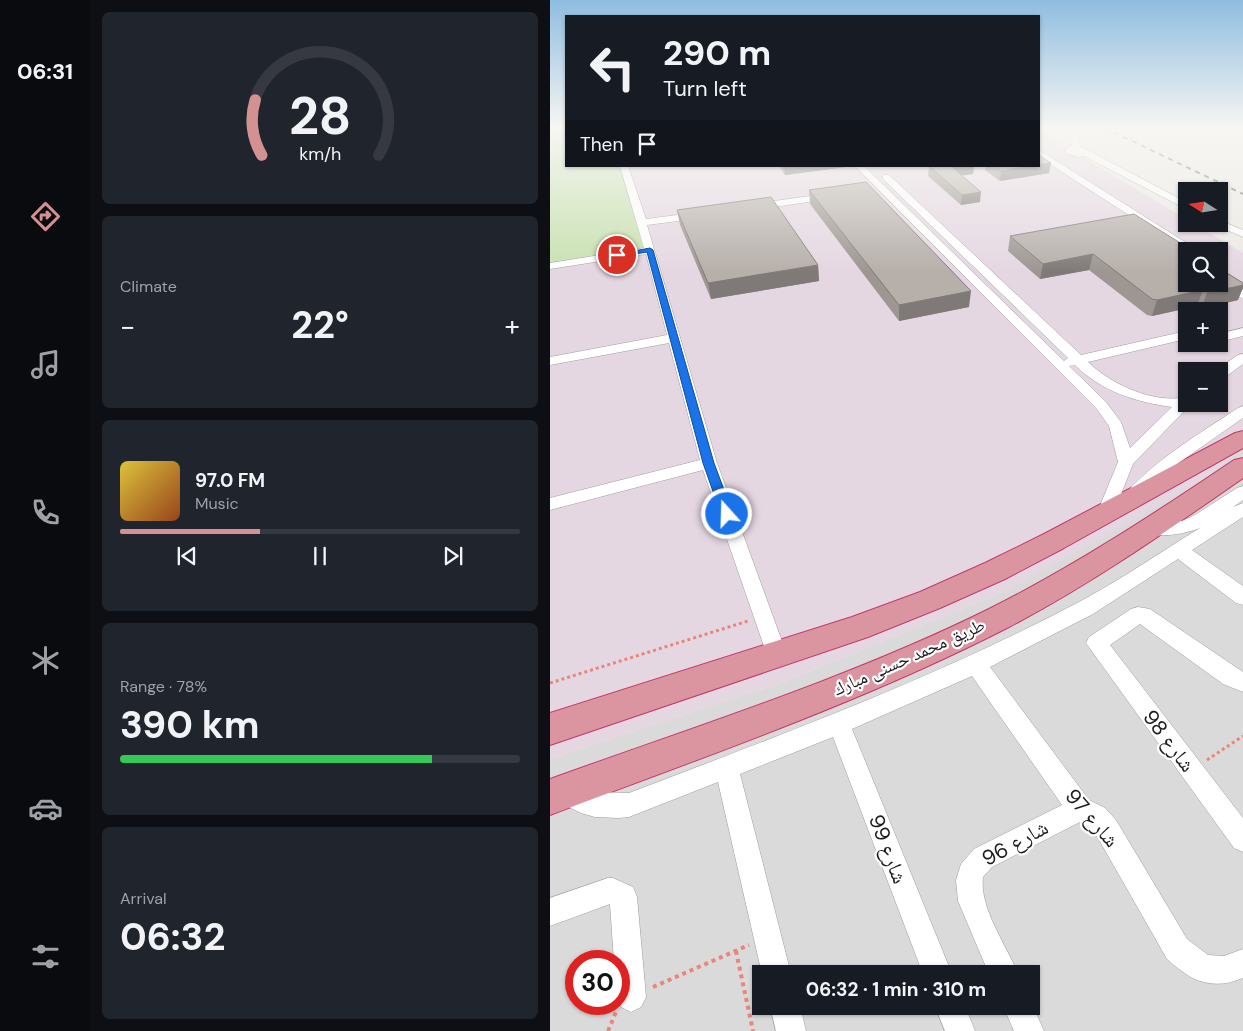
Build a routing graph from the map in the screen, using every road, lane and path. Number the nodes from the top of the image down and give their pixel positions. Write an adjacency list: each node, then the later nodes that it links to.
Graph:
1 (627, 176): 12 (street)
2 (875, 176): 13 (street)
3 (880, 176): 11 (street)
4 (1066, 176): 18 (street)
5 (1069, 176): 16 (street)
6 (1129, 176): 8 (street)
7 (844, 194): 9 (street)
8 (1178, 202)
9 (748, 208)
10 (709, 214): 12 (street)
11 (932, 220): 13 (street); 19 (street)
12 (642, 223): 17 (street)
13 (916, 223): 20 (street)
14 (1228, 226): 15 (street)
15 (1243, 234)
16 (1178, 243)
17 (650, 250): 21 (street); 31 (street)
18 (1178, 253)
19 (974, 259): 20 (street); 34 (street)
20 (957, 263): 36 (street)
21 (550, 266)
22 (1228, 274): 23 (street)
23 (1243, 284)
24 (1228, 285): 25 (street)
25 (1243, 295)
26 (1243, 322): 27 (street)
27 (1228, 325)
28 (1243, 332): 29 (street)
29 (1228, 336)
30 (1178, 337): 34 (street)
31 (674, 338): 35 (street); 44 (street)
32 (1178, 348): 38 (street)
33 (1243, 358): 37 (street)
34 (1077, 360): 36 (street); 38 (street)
35 (550, 361)
36 (1061, 364): 43 (street)
37 (1228, 369)
38 (1088, 370): 39 (street)
39 (1178, 403)
40 (1178, 410): 43 (street)
41 (1243, 411): 48 (street)
42 (1243, 438): 48 (highway)
43 (1126, 462): 48 (street)
44 (709, 463): 47 (street); 53 (street)
45 (1243, 466): 50 (highway, طريق محمد حسنى مبارك)
46 (1243, 492): 50 (street)
47 (550, 504)
48 (1117, 507): 54 (highway)
49 (1243, 509): 51 (street)
50 (1152, 528): 63 (highway, طريق محمد حسنى مبارك)
51 (1179, 550): 52 (street); 55 (street)
52 (1243, 597)
53 (764, 616): 54 (street); 57 (path)
54 (777, 654): 59 (highway)
55 (976, 664): 58 (street); 64 (street, شارع 97)
56 (1243, 682): 62 (street, شارع 98)
57 (550, 683)
58 (839, 724): 61 (street); 70 (street, شارع 99)
59 (550, 729)
60 (1243, 736): 62 (path)
61 (727, 768): 63 (street); 67 (street)
62 (1191, 770): 65 (street, شارع 98)
63 (557, 794)
64 (1080, 809): 71 (street, شارع 96); 72 (street, شارع 97)
65 (1243, 839)
66 (550, 912): 73 (street)
67 (768, 937): 68 (path); 69 (street)
68 (736, 950): 73 (path); 78 (path)
69 (775, 965)
70 (934, 965)
71 (1000, 965)
72 (1239, 965)
73 (631, 997): 77 (path)
74 (787, 1015): 79 (street)
75 (954, 1015): 80 (street)
76 (1022, 1015): 81 (street)
77 (608, 1031)
78 (753, 1031)
79 (791, 1031)
80 (960, 1031)
81 (1029, 1031)

